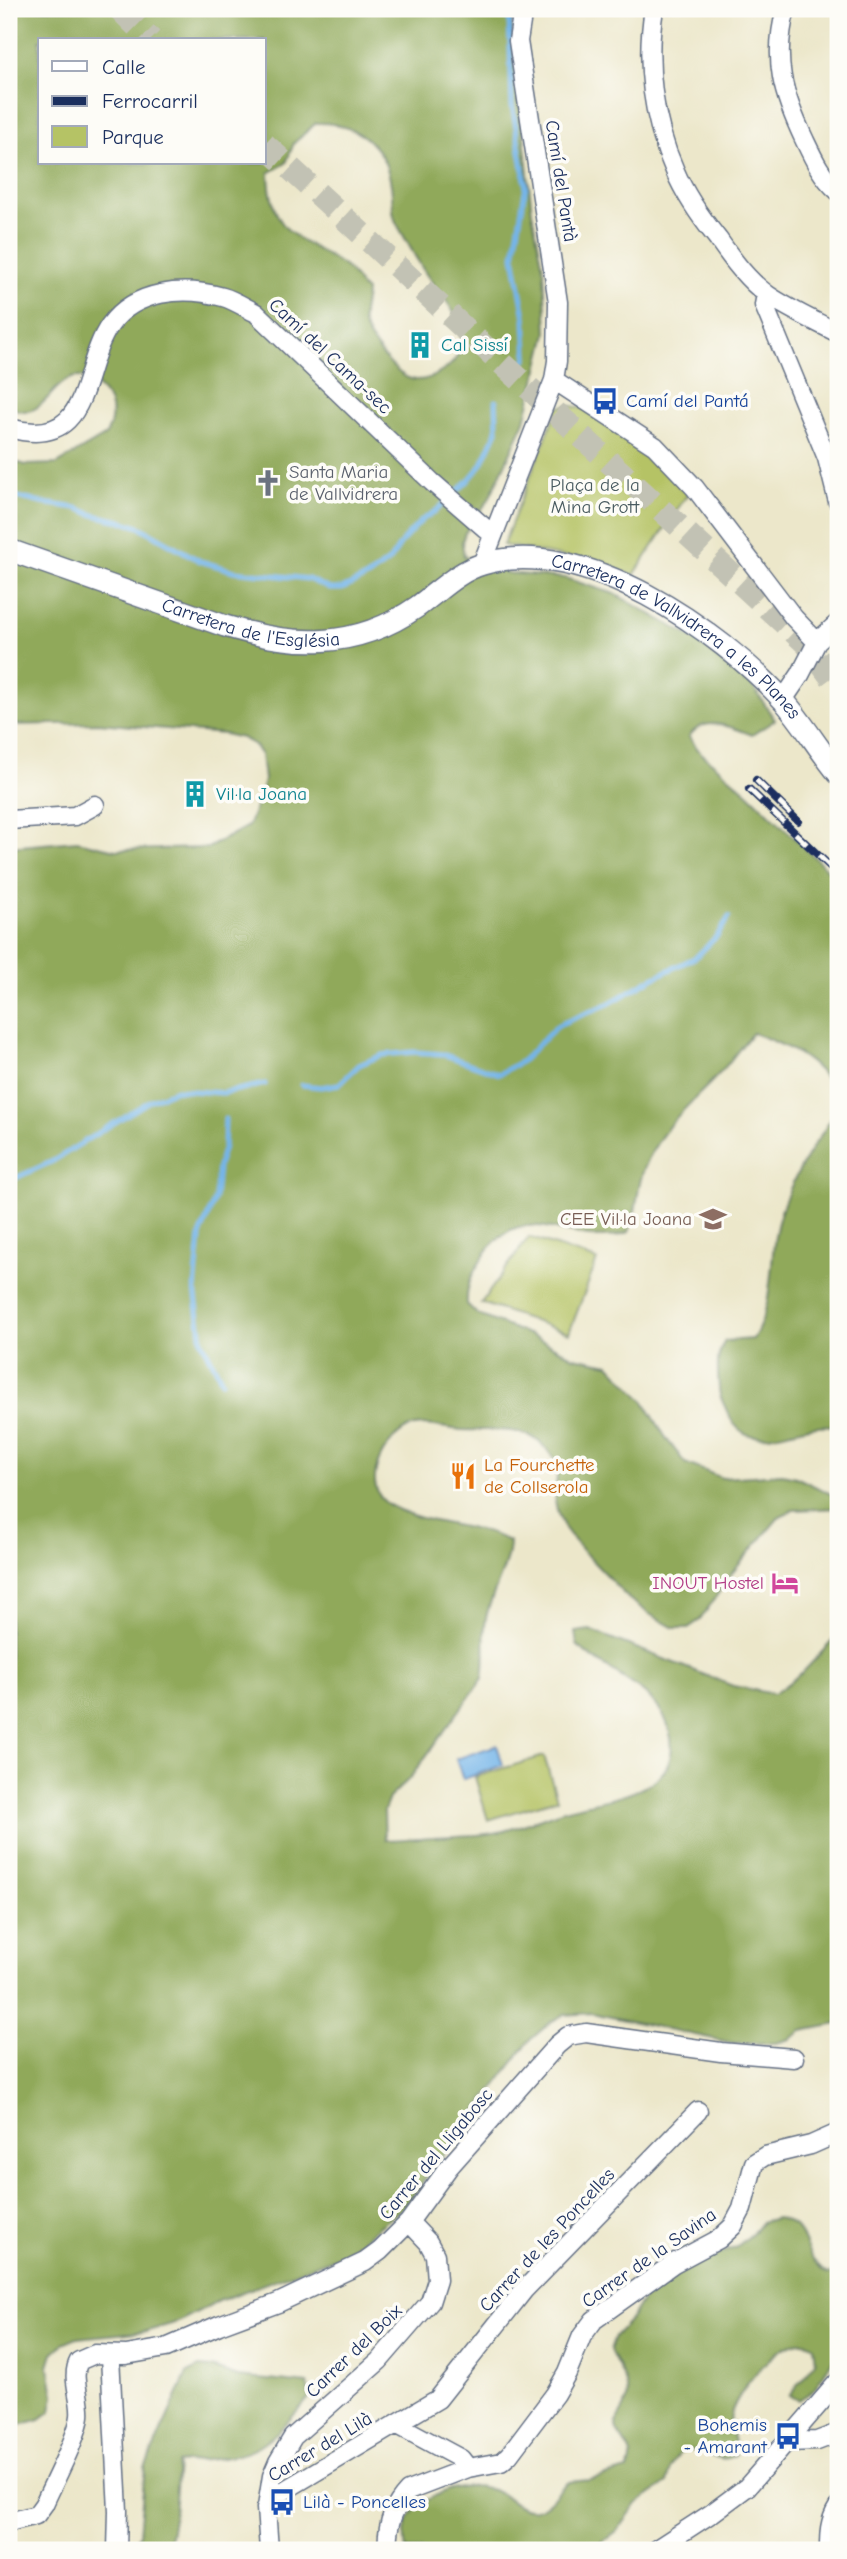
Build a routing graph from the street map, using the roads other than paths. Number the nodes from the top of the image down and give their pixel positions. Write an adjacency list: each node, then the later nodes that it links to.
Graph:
1 (523, 9): 7 (street, Camí del Pantà)
2 (654, 9): 5 (street)
3 (786, 9): 4 (street)
4 (838, 191)
5 (766, 294): 6 (street); 9 (street)
6 (838, 334)
7 (554, 380): 10 (street); 14 (street)
8 (9, 428): 10 (street, Camí del Cama-sec)
9 (838, 502)
10 (493, 535): 12 (street)
11 (9, 550): 12 (main road, Carretera de l'Església)
12 (482, 564): 15 (main road, Carretera de Vallvidrera a les Planes)
13 (838, 623): 14 (street)
14 (817, 642): 15 (street)
15 (783, 700): 16 (main road, Carretera de Vallvidrera a les Planes)
16 (838, 773)
17 (95, 805): 18 (street)
18 (9, 820)
19 (794, 2058): 22 (street, Carrer del Lligabosc)
20 (698, 2111): 25 (street, Carrer de les Poncelles)
21 (838, 2133): 28 (street, Carrer de la Savina)
22 (409, 2222): 23 (street, Carrer del Lligabosc); 30 (street, Carrer del Boix)
23 (110, 2356): 31 (street, Carrer del Lligabosc); 32 (street)
24 (838, 2382): 27 (street)
25 (398, 2425): 28 (street); 30 (street, Carrer del Lilà)
26 (838, 2433): 27 (street)
27 (788, 2442): 35 (street)
28 (468, 2468): 34 (street, Carrer de la Savina)
29 (838, 2507): 36 (street)
30 (266, 2508): 33 (street, Carrer del Lilà)
31 (9, 2522)
32 (117, 2550)
33 (269, 2550)
34 (388, 2550)
35 (655, 2550)
36 (829, 2550)

